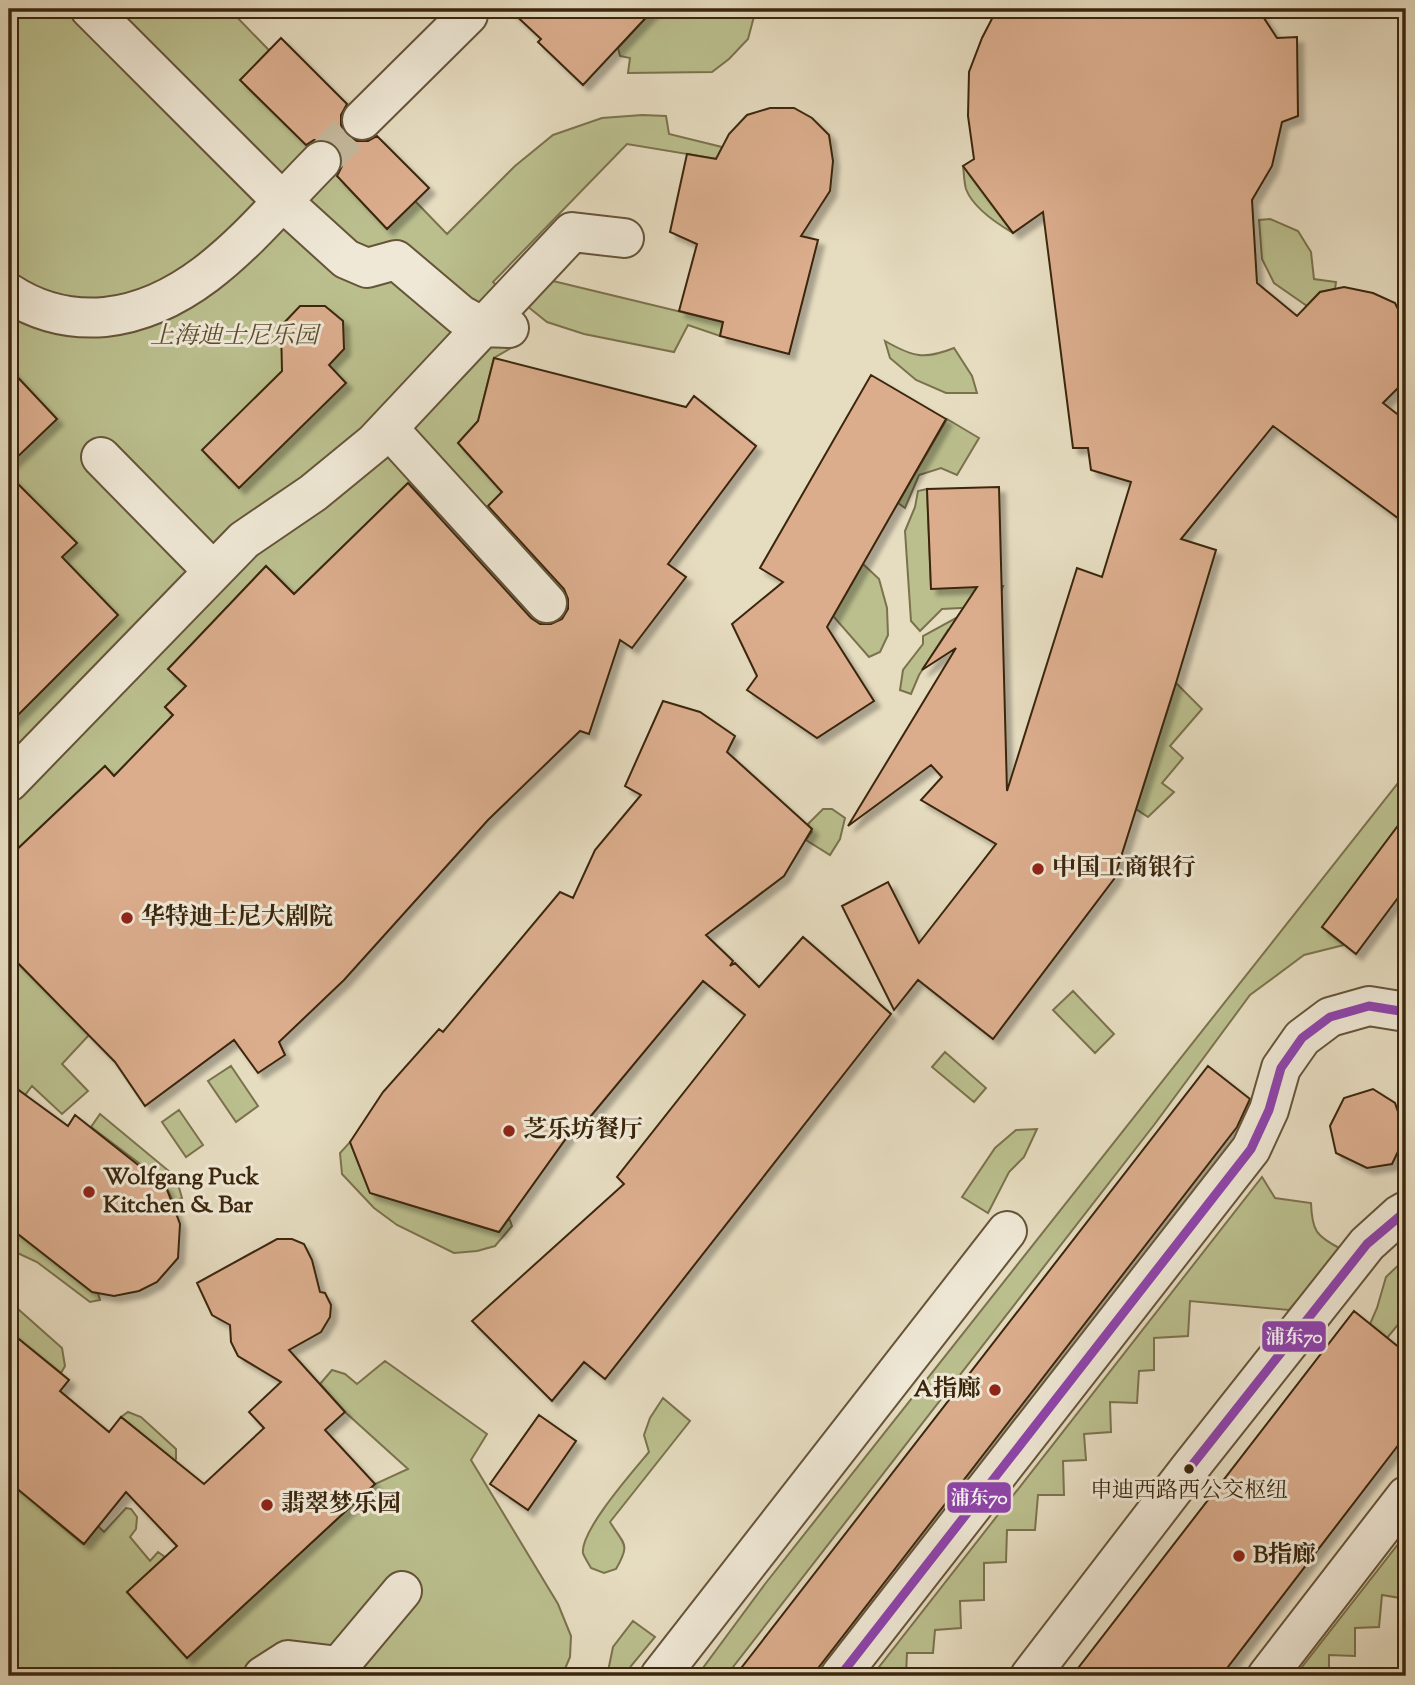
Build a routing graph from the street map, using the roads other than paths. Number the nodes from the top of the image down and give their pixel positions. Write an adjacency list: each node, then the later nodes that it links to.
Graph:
1 (90, 9): 5 (street)
2 (462, 9): 3 (street)
3 (362, 120)
4 (321, 161): 5 (street)
5 (281, 200): 7 (street); 8 (street)
6 (624, 238): 8 (street)
7 (9, 293)
8 (486, 323): 9 (street)
9 (388, 428): 11 (street); 12 (street)
10 (101, 457): 11 (street)
11 (213, 571): 13 (street)
12 (548, 603)
13 (9, 782)
14 (1406, 1012): 21 (street)
15 (1406, 1211): 22 (street)
16 (1007, 1231): 20 (street)
17 (1406, 1496): 23 (street)
18 (402, 1591): 19 (street)
19 (264, 1676)
20 (660, 1676)
21 (840, 1676)
22 (1030, 1676)
23 (1267, 1676)

